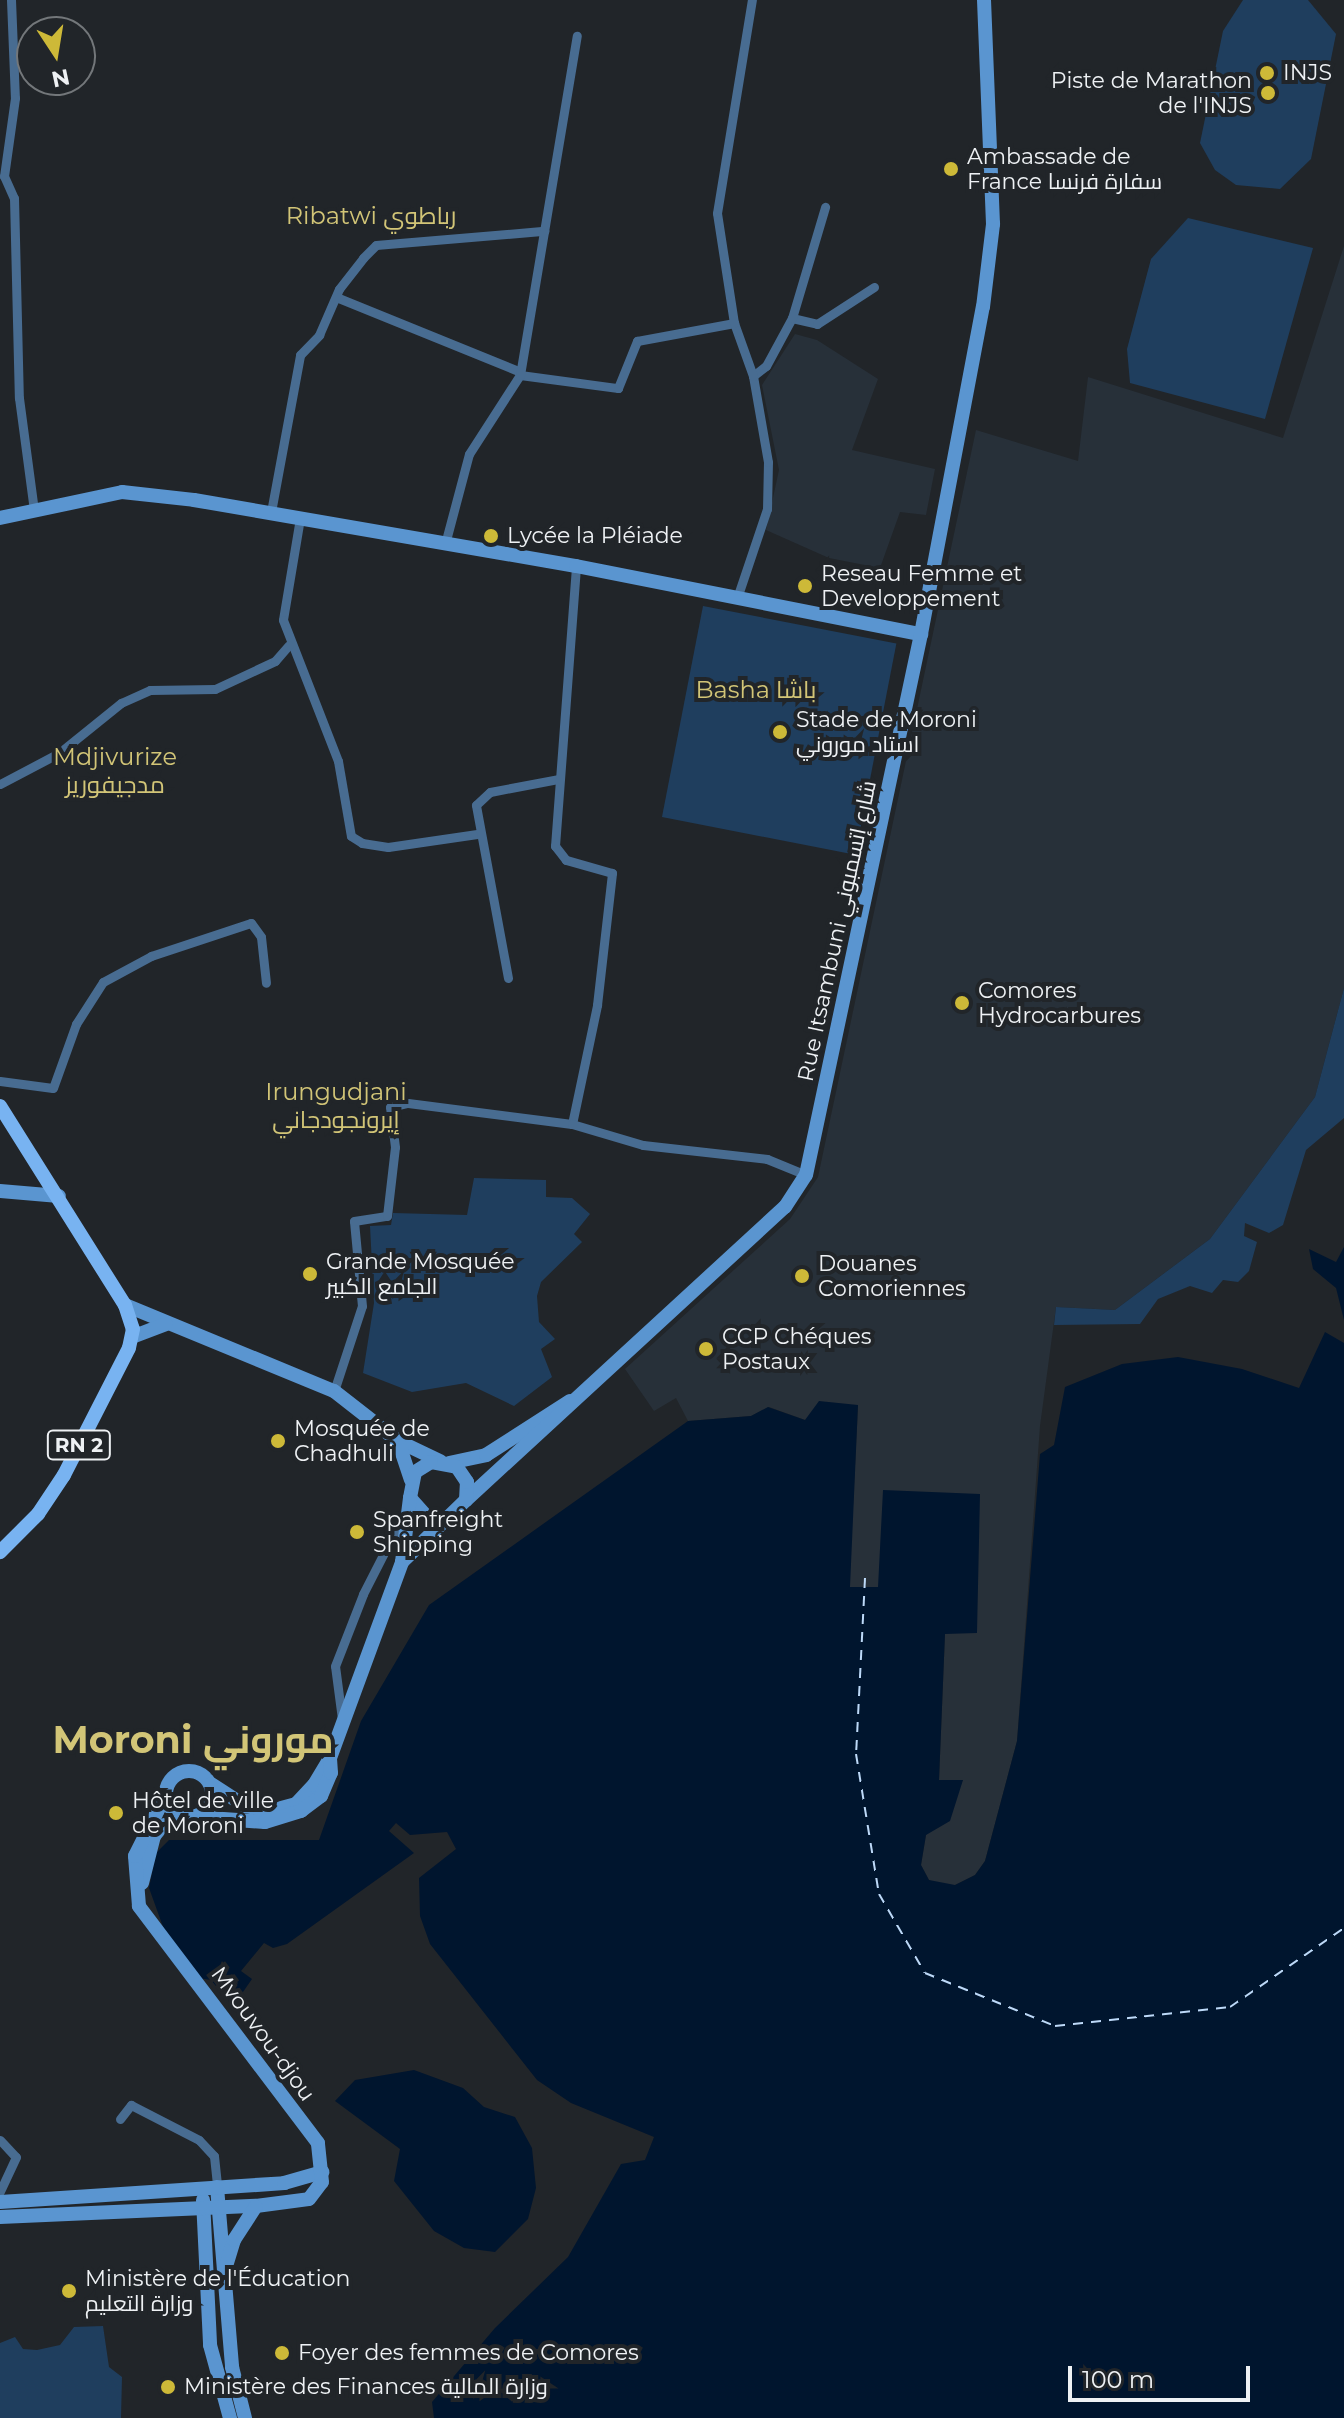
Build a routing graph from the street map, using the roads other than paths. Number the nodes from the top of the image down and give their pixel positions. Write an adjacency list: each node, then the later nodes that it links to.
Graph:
1 (11, 0): 13 (street)
2 (752, 0): 10 (street)
3 (984, 0): 20 (main road, Rue Itsambuni شارع إتسمبوني)
4 (577, 36): 6 (street)
5 (825, 207): 9 (street)
6 (544, 231): 8 (street); 11 (street)
7 (874, 287): 9 (street)
8 (336, 297): 11 (street); 14 (street)
9 (792, 318): 12 (street)
10 (734, 323): 11 (street); 12 (street)
11 (519, 373): 17 (street)
12 (753, 376): 19 (street)
13 (34, 510): 14 (main road); 15 (main road)
14 (271, 512): 16 (main road)
15 (0, 518)
16 (300, 518): 17 (main road); 21 (street)
17 (445, 544): 18 (main road)
18 (576, 566): 19 (main road); 22 (street)
19 (737, 598): 20 (main road)
20 (921, 634): 30 (main road, Rue Itsambuni شارع إتسمبوني)
21 (289, 645): 23 (street); 24 (street)
22 (558, 779): 24 (street); 29 (street)
23 (0, 784)
24 (477, 834): 25 (street)
25 (508, 978)
26 (266, 983): 27 (street)
27 (0, 1081)
28 (0, 1106): 32 (main road)
29 (572, 1124): 30 (street); 36 (street)
30 (806, 1175): 37 (main road, Rue Itsambuni شارع إتسمبوني)
31 (0, 1191): 32 (main road)
32 (59, 1196): 33 (main road)
33 (125, 1305): 34 (main road); 35 (main road)
34 (166, 1324): 35 (main road); 36 (main road)
35 (132, 1337): 45 (main road, RN 2)
36 (334, 1391): 38 (main road)
37 (578, 1398): 39 (main road, Rue Itsambuni شارع إتسمبوني); 42 (main road, Rue Itsambuni شارع إتسمبوني)
38 (398, 1441): 39 (main road); 40 (main road)
39 (444, 1462): 40 (main road); 42 (main road)
40 (411, 1480): 41 (main road)
41 (410, 1498): 43 (main road); 44 (main road)
42 (466, 1500): 43 (main road)
43 (446, 1518): 46 (main road)
44 (408, 1523): 46 (main road); 47 (street)
45 (0, 1552)
46 (402, 1562): 47 (main road)
47 (343, 1721): 48 (main road)
48 (330, 1758): 49 (main road); 51 (main road)
49 (211, 1784): 50 (main road); 51 (main road)
50 (166, 1794): 51 (main road); 52 (main road, Mvouvou-djou)
51 (191, 1817): 52 (main road, Mvouvou-djou)
52 (156, 1924): 55 (main road, Mvouvou-djou)
53 (120, 2119): 56 (street)
54 (0, 2140): 57 (street)
55 (322, 2172): 56 (main road); 59 (main road)
56 (210, 2187): 58 (main road); 60 (main road)
57 (0, 2191)
58 (0, 2202)
59 (256, 2206): 60 (main road); 62 (main road)
60 (210, 2208): 61 (main road); 62 (main road); 63 (main road)
61 (0, 2217)
62 (225, 2287): 64 (main road)
63 (230, 2418)
64 (245, 2418)

